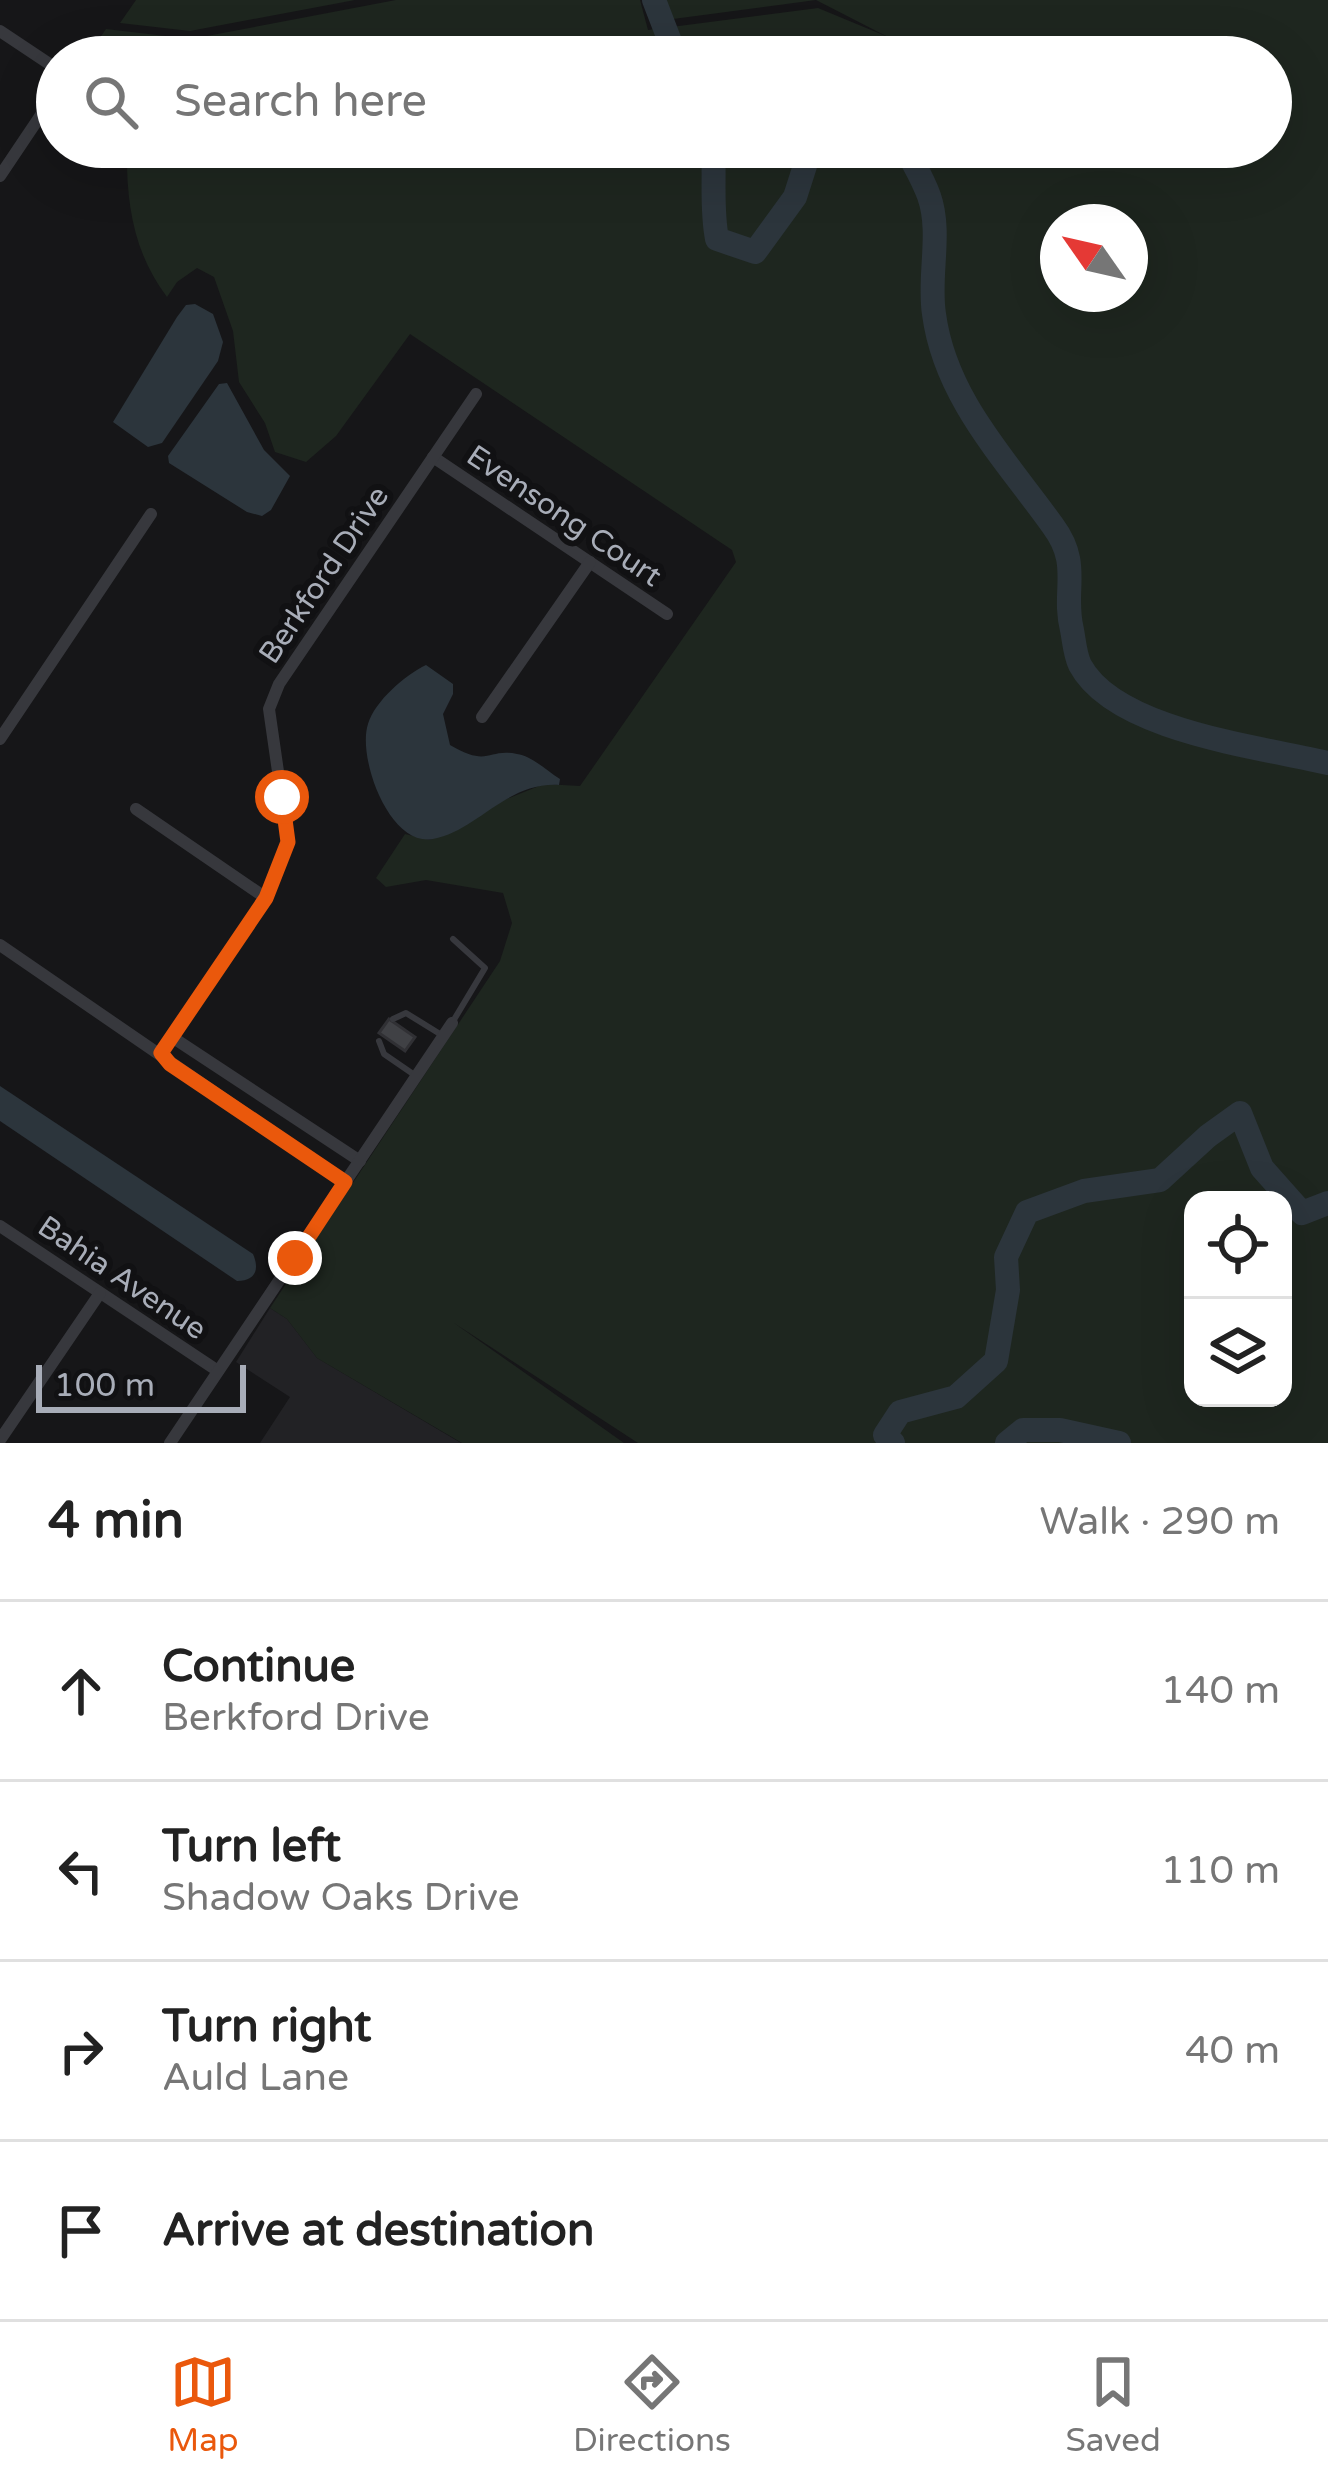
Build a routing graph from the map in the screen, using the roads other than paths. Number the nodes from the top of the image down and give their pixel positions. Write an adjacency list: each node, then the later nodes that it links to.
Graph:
1 (0, 31): 2 (street)
2 (36, 55)
3 (36, 122): 4 (street)
4 (0, 176)
5 (476, 394): 6 (street, Berkford Drive)
6 (434, 458): 8 (street, Evensong Court); 13 (street, Berkford Drive)
7 (152, 514): 11 (street)
8 (590, 562): 9 (street, Evensong Court); 10 (street)
9 (667, 614)
10 (482, 717)
11 (0, 739)
12 (136, 809): 13 (street)
13 (266, 898): 18 (street, Berkford Drive)
14 (452, 939): 17 (lane)
15 (0, 945): 21 (street)
16 (393, 1019): 19 (lane)
17 (452, 1023): 19 (street)
18 (172, 1036): 21 (street, Berkford Drive); 23 (street)
19 (443, 1036): 22 (street)
20 (379, 1041): 22 (lane)
21 (161, 1053): 24 (street)
22 (416, 1076): 23 (street)
23 (360, 1161): 24 (street)
24 (345, 1182): 27 (street)
25 (0, 1226): 26 (street, Bahia Avenue)
26 (100, 1293): 27 (street, Bahia Avenue); 28 (street)
27 (218, 1371): 29 (street)
28 (0, 1440)
29 (170, 1443)

